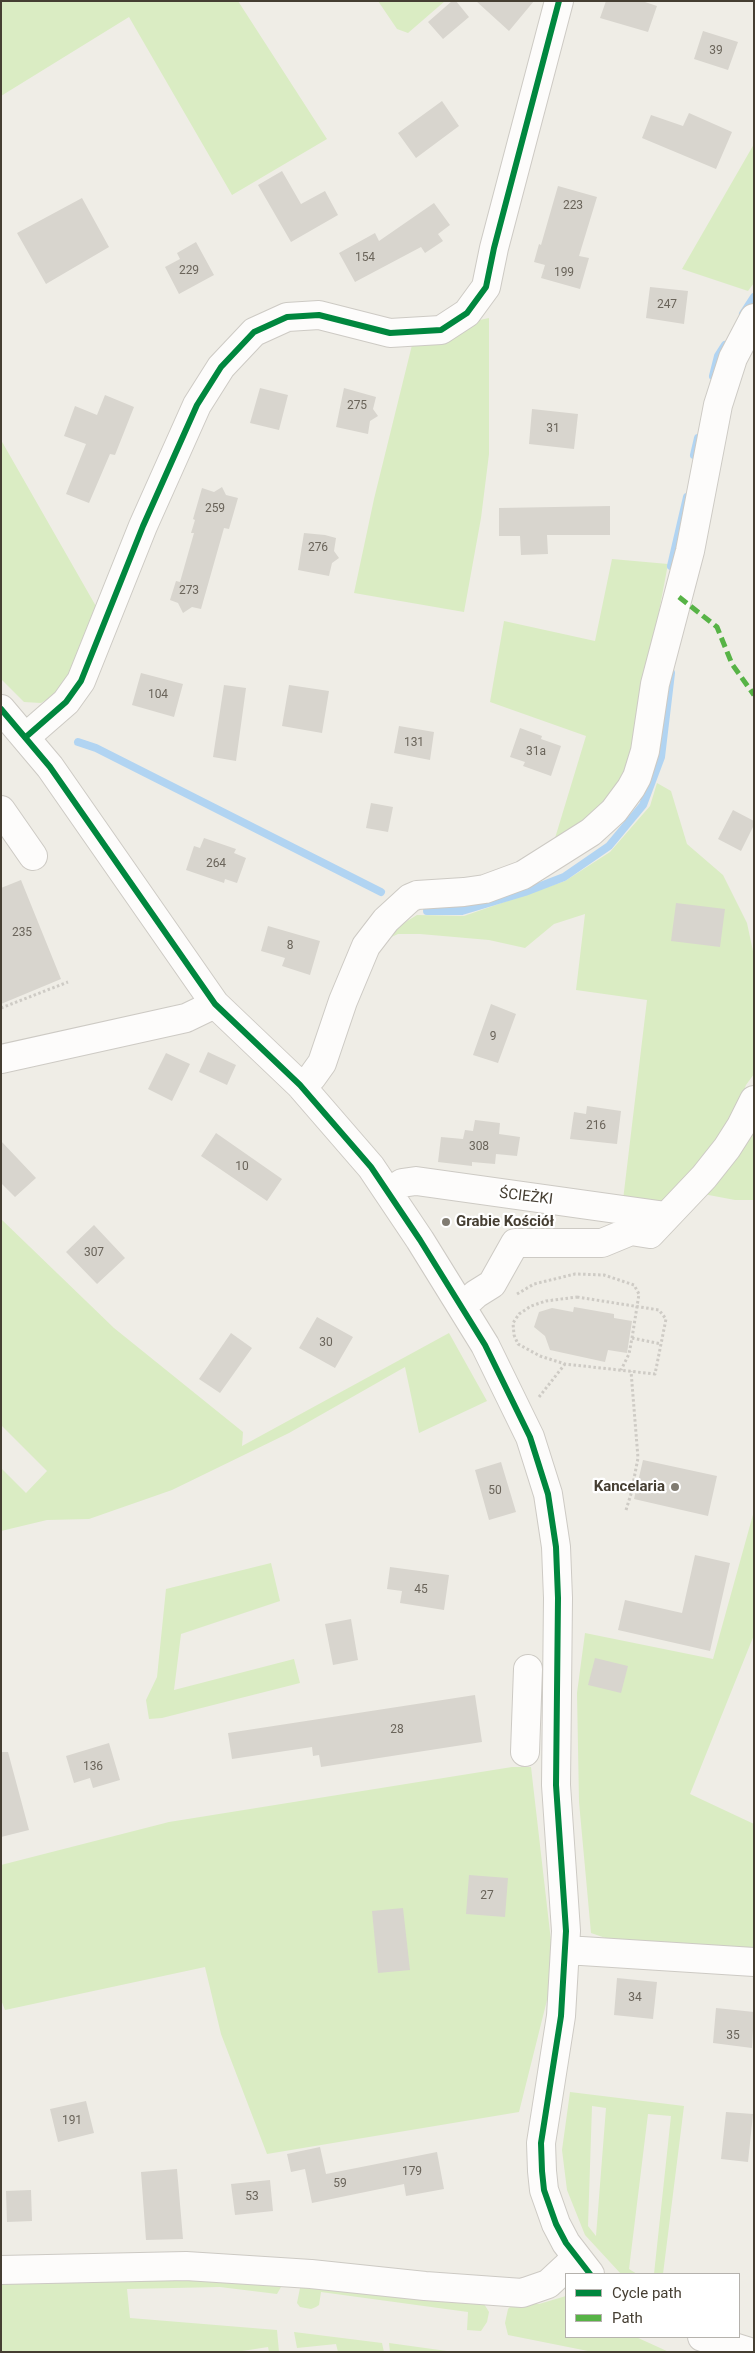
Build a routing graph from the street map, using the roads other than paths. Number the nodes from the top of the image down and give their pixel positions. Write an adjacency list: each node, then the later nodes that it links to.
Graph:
1 (558, 1): 4 (street)
2 (754, 318): 9 (street)
3 (1, 709): 4 (street)
4 (27, 736): 7 (street)
5 (1, 810): 6 (street)
6 (33, 856)
7 (215, 1004): 8 (street); 9 (street)
8 (1, 1059)
9 (300, 1085): 11 (street)
10 (754, 1100): 12 (street)
11 (389, 1192): 12 (street, ŚCIEŻKI); 13 (street)
12 (658, 1225): 13 (street)
13 (462, 1307): 16 (street)
14 (528, 1670): 15 (street)
15 (525, 1752)
16 (566, 1950): 17 (street); 18 (street)
17 (754, 1962)
18 (583, 2266): 20 (street)
19 (1, 2270): 21 (street)
20 (569, 2273)
21 (565, 2275)
22 (705, 2338): 23 (street)
23 (750, 2352)

